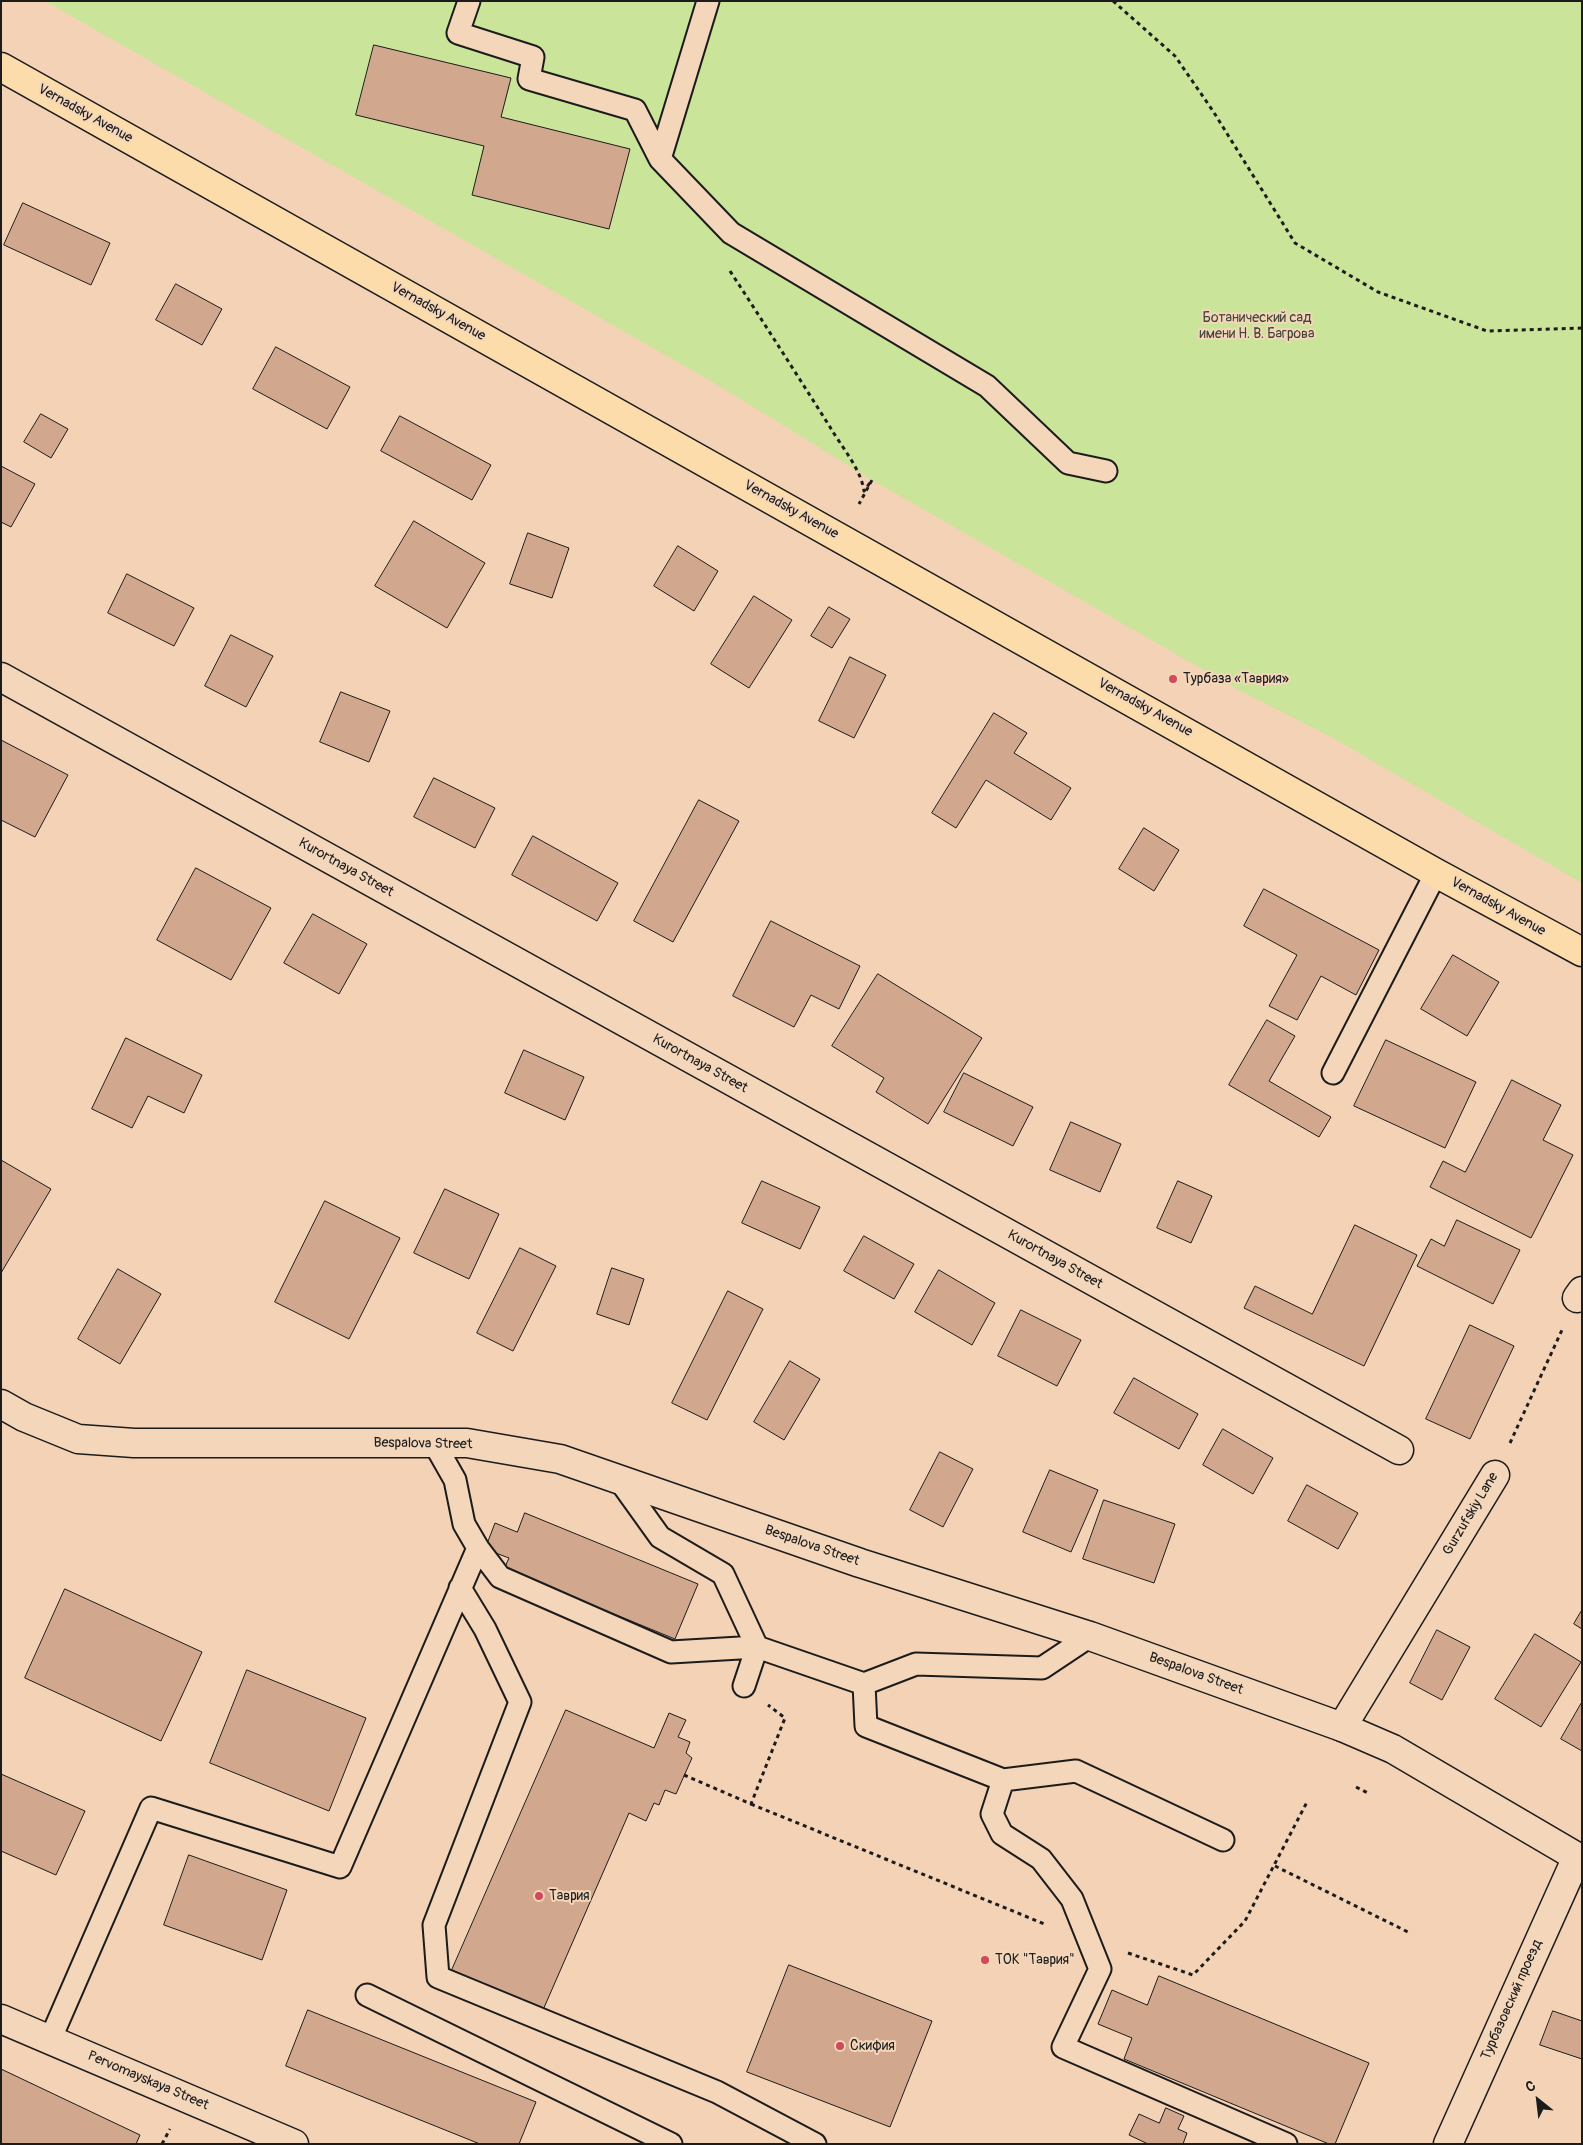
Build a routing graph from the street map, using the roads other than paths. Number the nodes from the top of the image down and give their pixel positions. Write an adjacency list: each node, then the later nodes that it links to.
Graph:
1 (469, 1): 4 (lane)
2 (708, 1): 4 (lane)
3 (1, 67): 7 (main road, Vernadsky Avenue)
4 (660, 158): 5 (lane)
5 (1106, 471)
6 (1, 677): 12 (street, Kurortnaya Street)
7 (1436, 873): 8 (main road, Vernadsky Avenue); 9 (lane)
8 (1582, 952)
9 (1333, 1073)
10 (1, 1404): 11 (street, Bespalova Street)
11 (434, 1443): 14 (street, Bespalova Street); 15 (lane)
12 (1399, 1450)
13 (1495, 1475): 21 (street, Gurzufskiy Lane)
14 (617, 1477): 17 (street, Bespalova Street); 18 (lane)
15 (478, 1548): 16 (lane); 18 (lane)
16 (460, 1588): 27 (lane); 30 (lane)
17 (1090, 1636): 19 (lane); 21 (street, Bespalova Street)
18 (757, 1647): 19 (lane); 20 (lane)
19 (864, 1684): 22 (lane)
20 (744, 1686)
21 (1342, 1727): 24 (street, Bespalova Street)
22 (1003, 1780): 23 (lane); 31 (lane)
23 (1223, 1840)
24 (1579, 1858): 32 (street, Турбазовский проезд)
25 (367, 1995): 29 (lane)
26 (1, 2019): 27 (street, Pervomayskaya Street)
27 (50, 2040): 28 (street, Pervomayskaya Street)
28 (294, 2144)
29 (671, 2144)
30 (815, 2144)
31 (1286, 2144)
32 (1448, 2144)

